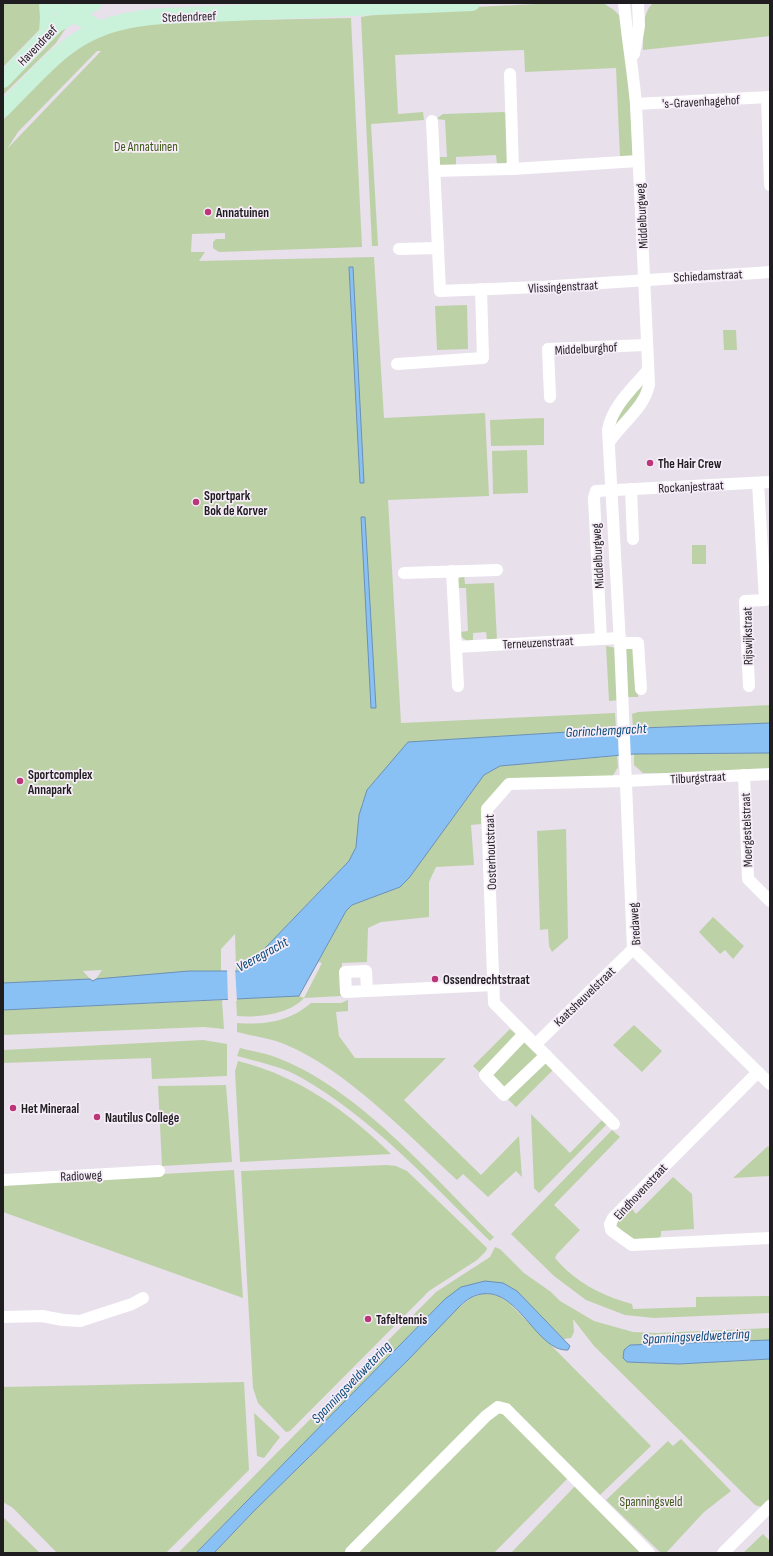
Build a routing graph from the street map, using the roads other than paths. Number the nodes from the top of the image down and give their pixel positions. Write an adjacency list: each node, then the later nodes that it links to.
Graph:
1 (47, 3): 9 (main road)
2 (56, 3): 7 (main road)
3 (94, 3): 7 (main road, Havendreef)
4 (472, 3): 8 (main road, Stedendreef)
5 (624, 3): 11 (street, Middelburgweg)
6 (638, 3): 11 (street, Middelburgweg)
7 (73, 8): 8 (main road); 9 (main road, Havendreef); 10 (main road)
8 (99, 28): 10 (main road, Stedendreef)
9 (47, 32): 13 (main road, Havendreef)
10 (60, 52): 16 (main road, Havendreef)
11 (632, 61): 15 (street, Middelburgweg)
12 (510, 74): 20 (street)
13 (3, 80)
14 (769, 97): 15 (street, 's-Gravenhagehof); 17 (street, 's-Gravenhagehof)
15 (636, 104): 19 (street, Middelburgweg)
16 (3, 109)
17 (769, 118): 22 (street, 's-Gravenhagehof)
18 (432, 121): 21 (street, Vlissingenstraat)
19 (638, 161): 20 (street); 26 (street, Middelburgweg)
20 (513, 169): 21 (street)
21 (435, 171): 23 (street, Vlissingenstraat)
22 (770, 186)
23 (438, 248): 24 (street); 27 (street, Vlissingenstraat)
24 (399, 249)
25 (770, 272): 26 (street, Schiedamstraat)
26 (645, 279): 27 (street, Vlissingenstraat); 28 (street, Middelburgweg)
27 (481, 289): 29 (street)
28 (646, 345): 30 (street, Middelburghof); 33 (street, Middelburgweg)
29 (397, 364)
30 (550, 397)
31 (764, 482): 32 (street, Rockanjestraat); 42 (street, Rijswijkstraat)
32 (631, 489): 33 (street, Rockanjestraat); 34 (street)
33 (613, 490): 38 (street, Middelburgweg); 39 (street, Middelburgweg)
34 (633, 539)
35 (497, 570): 36 (street)
36 (452, 571): 37 (street); 40 (street)
37 (404, 573)
38 (601, 639): 39 (street, Terneuzenstraat); 40 (street, Terneuzenstraat)
39 (620, 640): 43 (street); 44 (street, Middelburgweg)
40 (456, 647): 41 (street)
41 (458, 686)
42 (749, 686)
43 (641, 688)
44 (625, 756): 47 (street, Bredaweg)
45 (770, 774): 46 (street, Tilburgstraat)
46 (744, 775): 47 (street, Tilburgstraat); 48 (street, Moergestelstraat)
47 (626, 781): 49 (street, Bredaweg); 50 (street, Oosterhoutstraat)
48 (770, 900)
49 (634, 949): 53 (street, Kaatsheuvelstraat); 55 (street, Bredaweg)
50 (494, 985): 51 (street); 52 (street, Oosterhoutstraat)
51 (367, 991)
52 (524, 1034): 53 (street, Oosterhoutstraat); 54 (street)
53 (536, 1044): 54 (street, Oosterhoutstraat)
54 (546, 1055): 57 (street, Oosterhoutstraat)
55 (758, 1072): 56 (street, Bredaweg); 60 (street, Eindhovenstraat)
56 (770, 1084)
57 (614, 1124)
58 (159, 1171): 59 (street, Radioweg)
59 (3, 1180)
60 (770, 1238)
61 (143, 1298): 62 (street)
62 (3, 1317)
63 (770, 1506): 66 (street)
64 (351, 1552): 65 (street)
65 (649, 1553)
66 (723, 1553)

